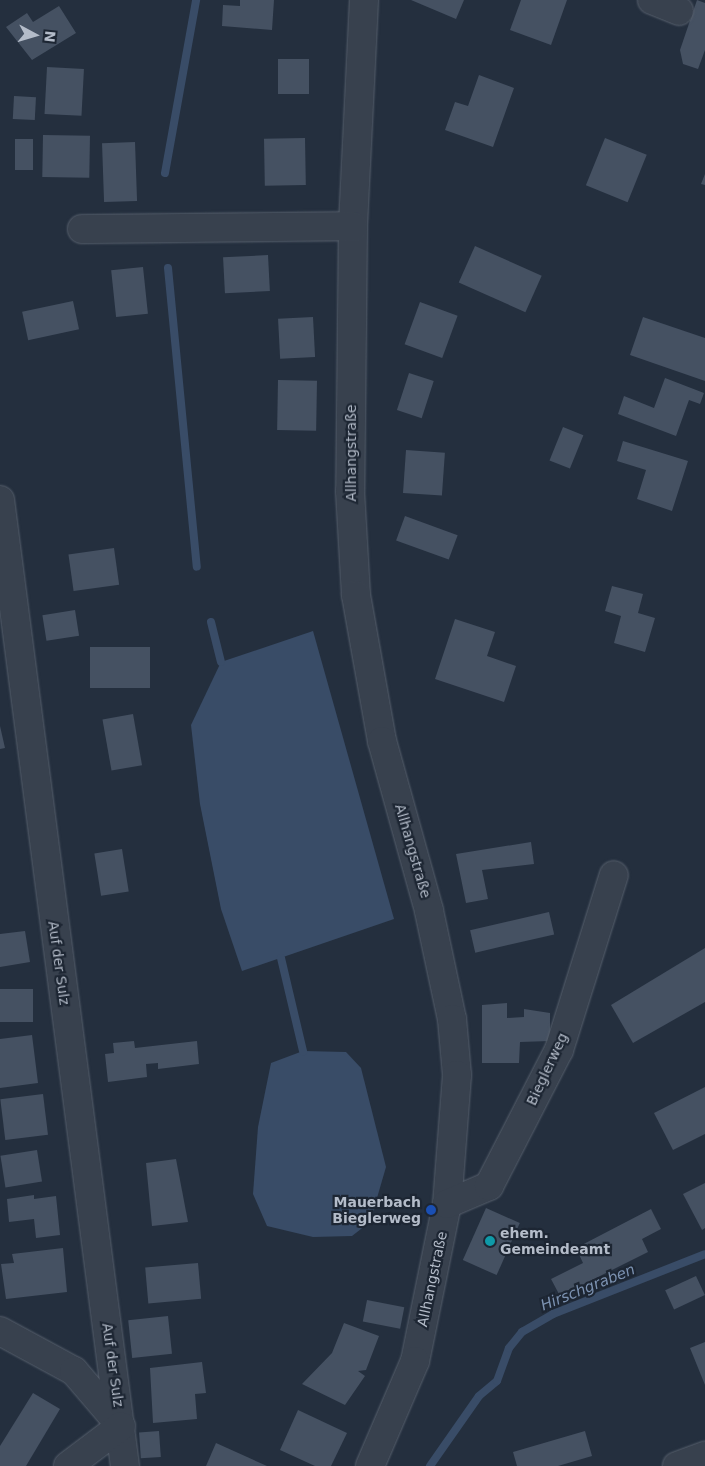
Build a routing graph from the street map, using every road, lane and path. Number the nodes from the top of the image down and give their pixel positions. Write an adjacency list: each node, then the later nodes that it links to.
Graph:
1 (364, 0): 4 (street, Allhangstraße)
2 (652, 0): 3 (street)
3 (679, 11)
4 (353, 226): 5 (street); 9 (street, Allhangstraße)
5 (82, 229)
6 (0, 500): 7 (street, Auf der Sulz)
7 (7, 627): 11 (street, Auf der Sulz)
8 (614, 875): 9 (street, Bieglerweg)
9 (448, 1204): 15 (street, Allhangstraße)
10 (0, 1331): 11 (street, Auf der Sulz)
11 (121, 1426): 13 (street); 14 (street, Auf der Sulz)
12 (705, 1456): 16 (street)
13 (68, 1466)
14 (125, 1466)
15 (370, 1466)
16 (676, 1466)

